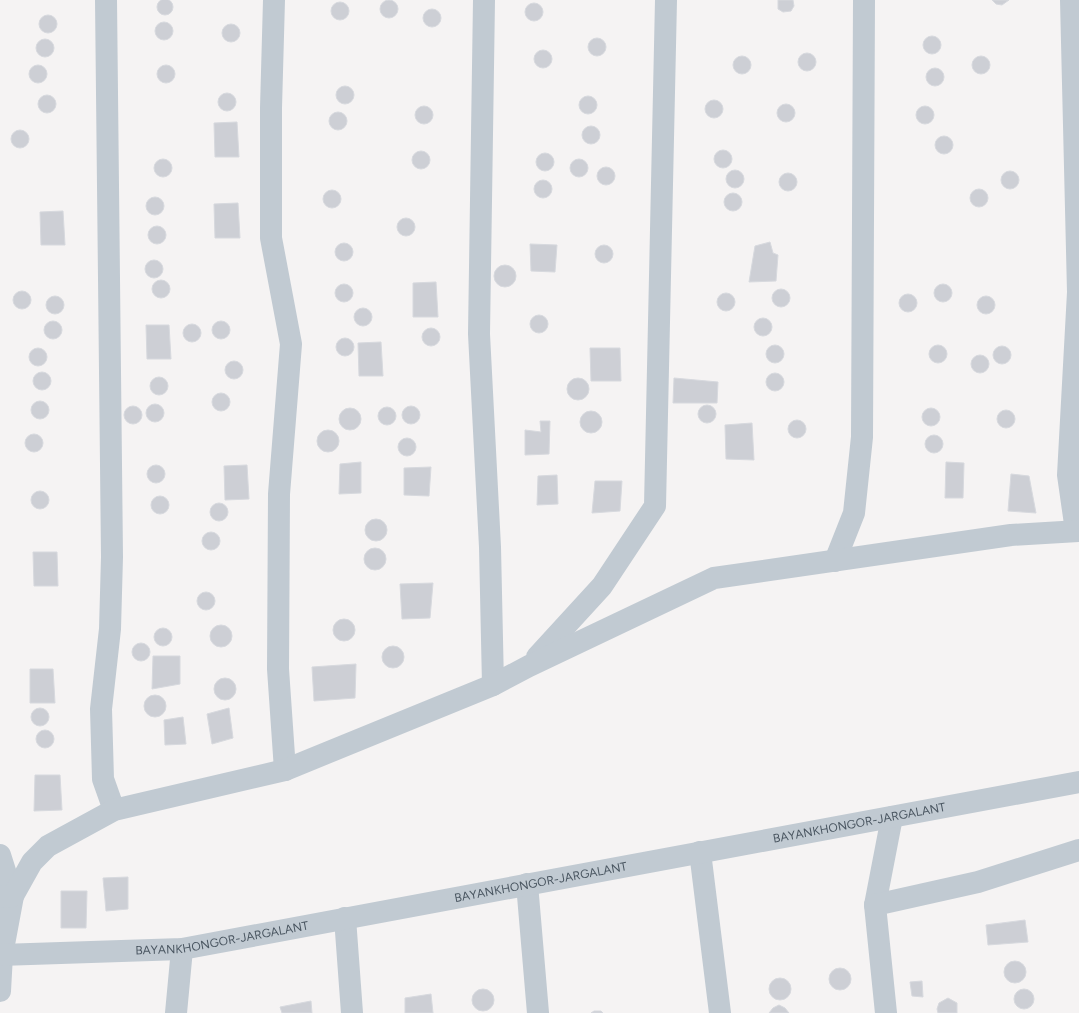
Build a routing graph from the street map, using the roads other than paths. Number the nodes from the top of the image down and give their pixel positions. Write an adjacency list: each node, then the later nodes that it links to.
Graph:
1 (106, 0): 13 (street)
2 (274, 0): 11 (street)
3 (484, 0): 10 (street)
4 (666, 0): 9 (street)
5 (864, 0): 8 (street)
6 (1071, 0): 7 (street)
7 (1077, 531): 8 (street)
8 (835, 561): 9 (street)
9 (529, 666): 10 (street)
10 (493, 685): 11 (street)
11 (285, 770): 13 (street)
12 (1079, 782): 14 (street, BAYANKHONGOR-JARGALANT)
13 (114, 810): 19 (street)
14 (892, 817): 16 (street, BAYANKHONGOR-JARGALANT); 20 (street)
15 (1079, 850): 20 (street)
16 (700, 852): 18 (street, BAYANKHONGOR-JARGALANT); 28 (street)
17 (0, 855): 19 (street)
18 (526, 884): 21 (street, BAYANKHONGOR-JARGALANT); 27 (street)
19 (7, 896): 23 (street)
20 (875, 905): 29 (street)
21 (346, 918): 22 (street, BAYANKHONGOR-JARGALANT); 26 (street)
22 (182, 950): 23 (street, BAYANKHONGOR-JARGALANT); 25 (street)
23 (1, 956): 24 (street)
24 (0, 991)
25 (176, 1013)
26 (352, 1013)
27 (538, 1013)
28 (720, 1013)
29 (886, 1013)

